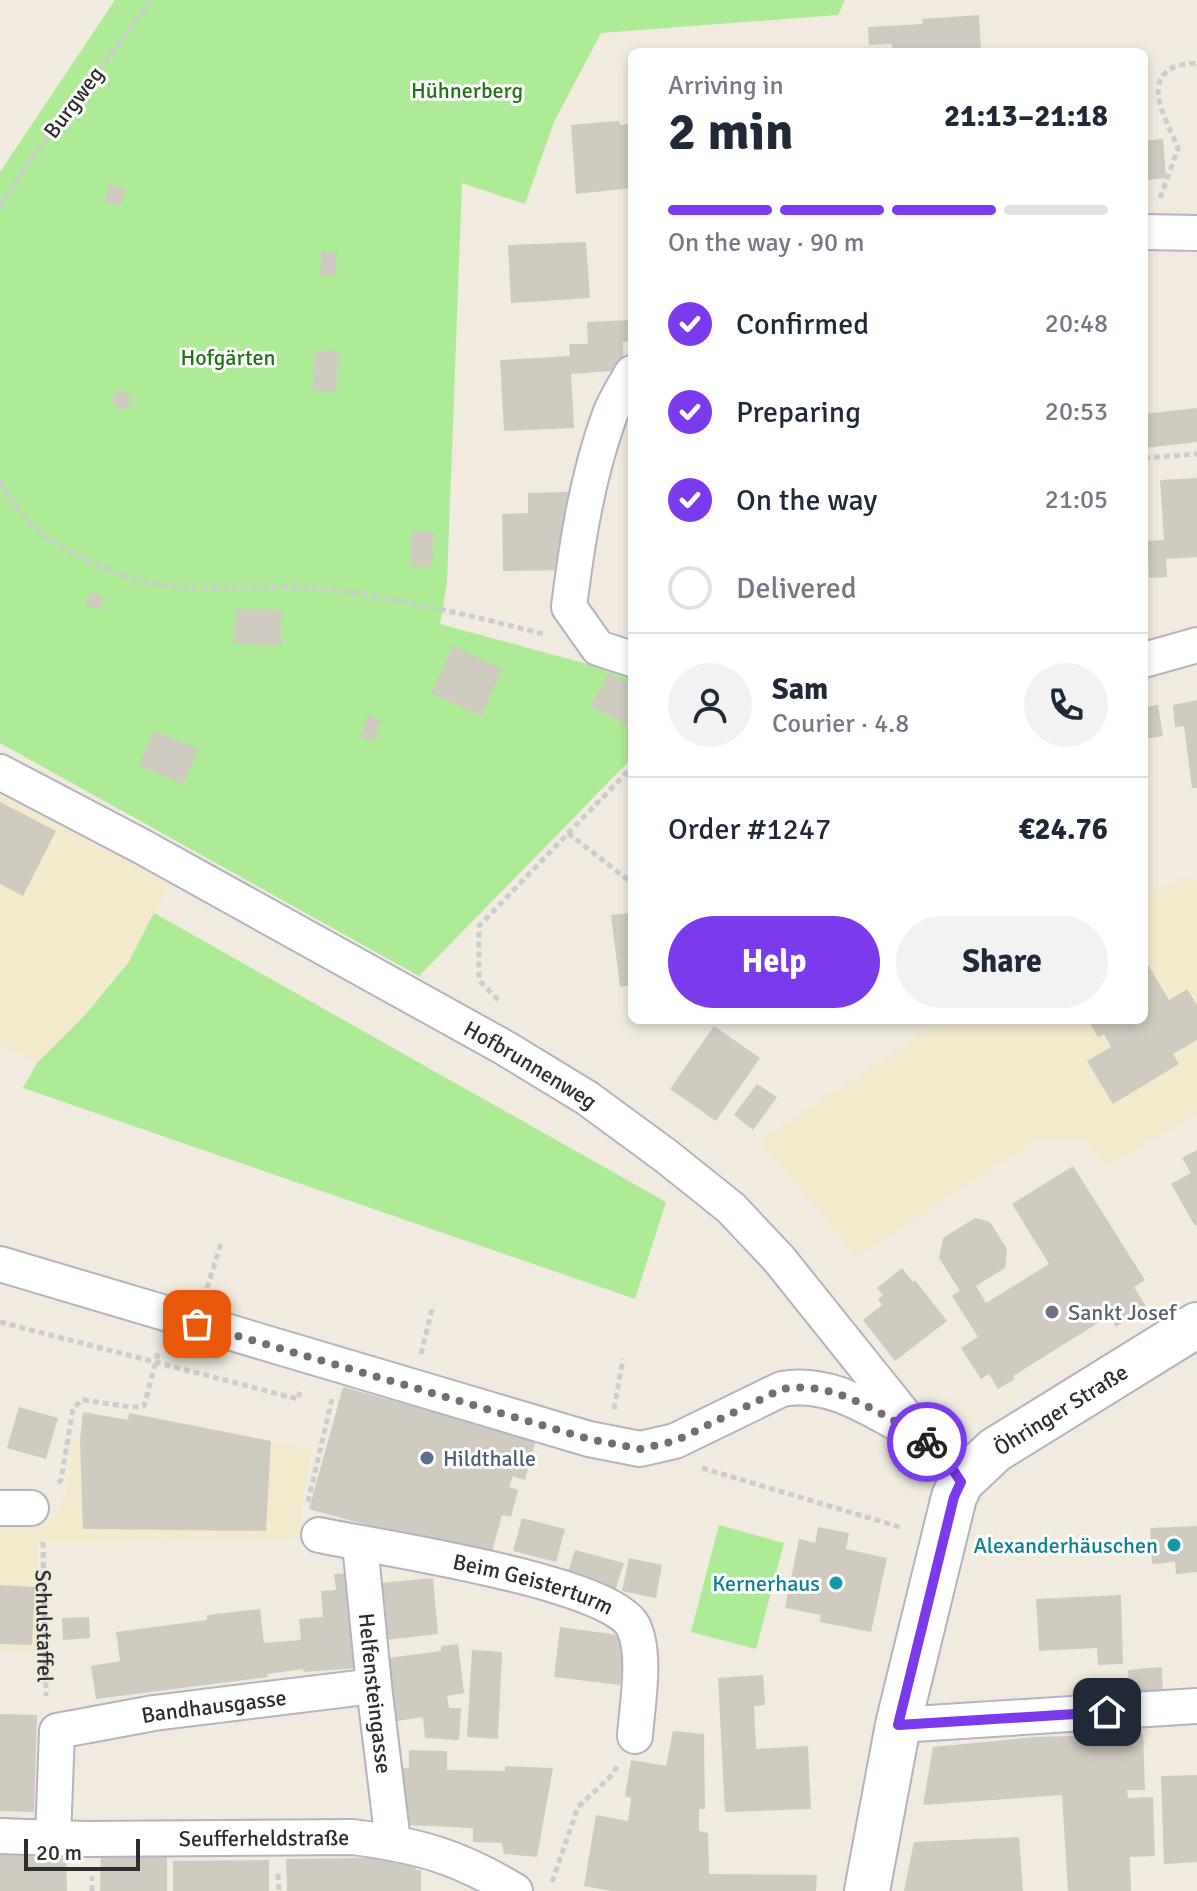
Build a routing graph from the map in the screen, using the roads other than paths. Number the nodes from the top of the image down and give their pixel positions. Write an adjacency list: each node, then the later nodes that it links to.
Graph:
1 (1148, 232): 2 (street)
2 (1197, 233)
3 (628, 380): 5 (street)
4 (1197, 645): 6 (street)
5 (628, 658)
6 (1148, 659)
7 (0, 772): 10 (street, Hofbrunnenweg)
8 (0, 1264): 10 (street)
9 (1197, 1325): 11 (street, Öhringer Straße)
10 (920, 1435): 11 (street, Hofbrunnenweg)
11 (961, 1482): 16 (street, Öhringer Straße)
12 (319, 1535): 13 (street, Beim Geisterturm)
13 (360, 1544): 14 (street, Helfensteingasse); 17 (street, Beim Geisterturm)
14 (374, 1686): 19 (street, Bandhausgasse); 20 (street, Helfensteingasse)
15 (1197, 1706): 16 (street)
16 (898, 1725): 22 (street, Öhringer Straße)
17 (635, 1736)
18 (0, 1836): 19 (street, Seufferheldstraße)
19 (53, 1838): 20 (street, Seufferheldstraße)
20 (393, 1842): 21 (street, Seufferheldstraße)
21 (515, 1891)
22 (867, 1891)

